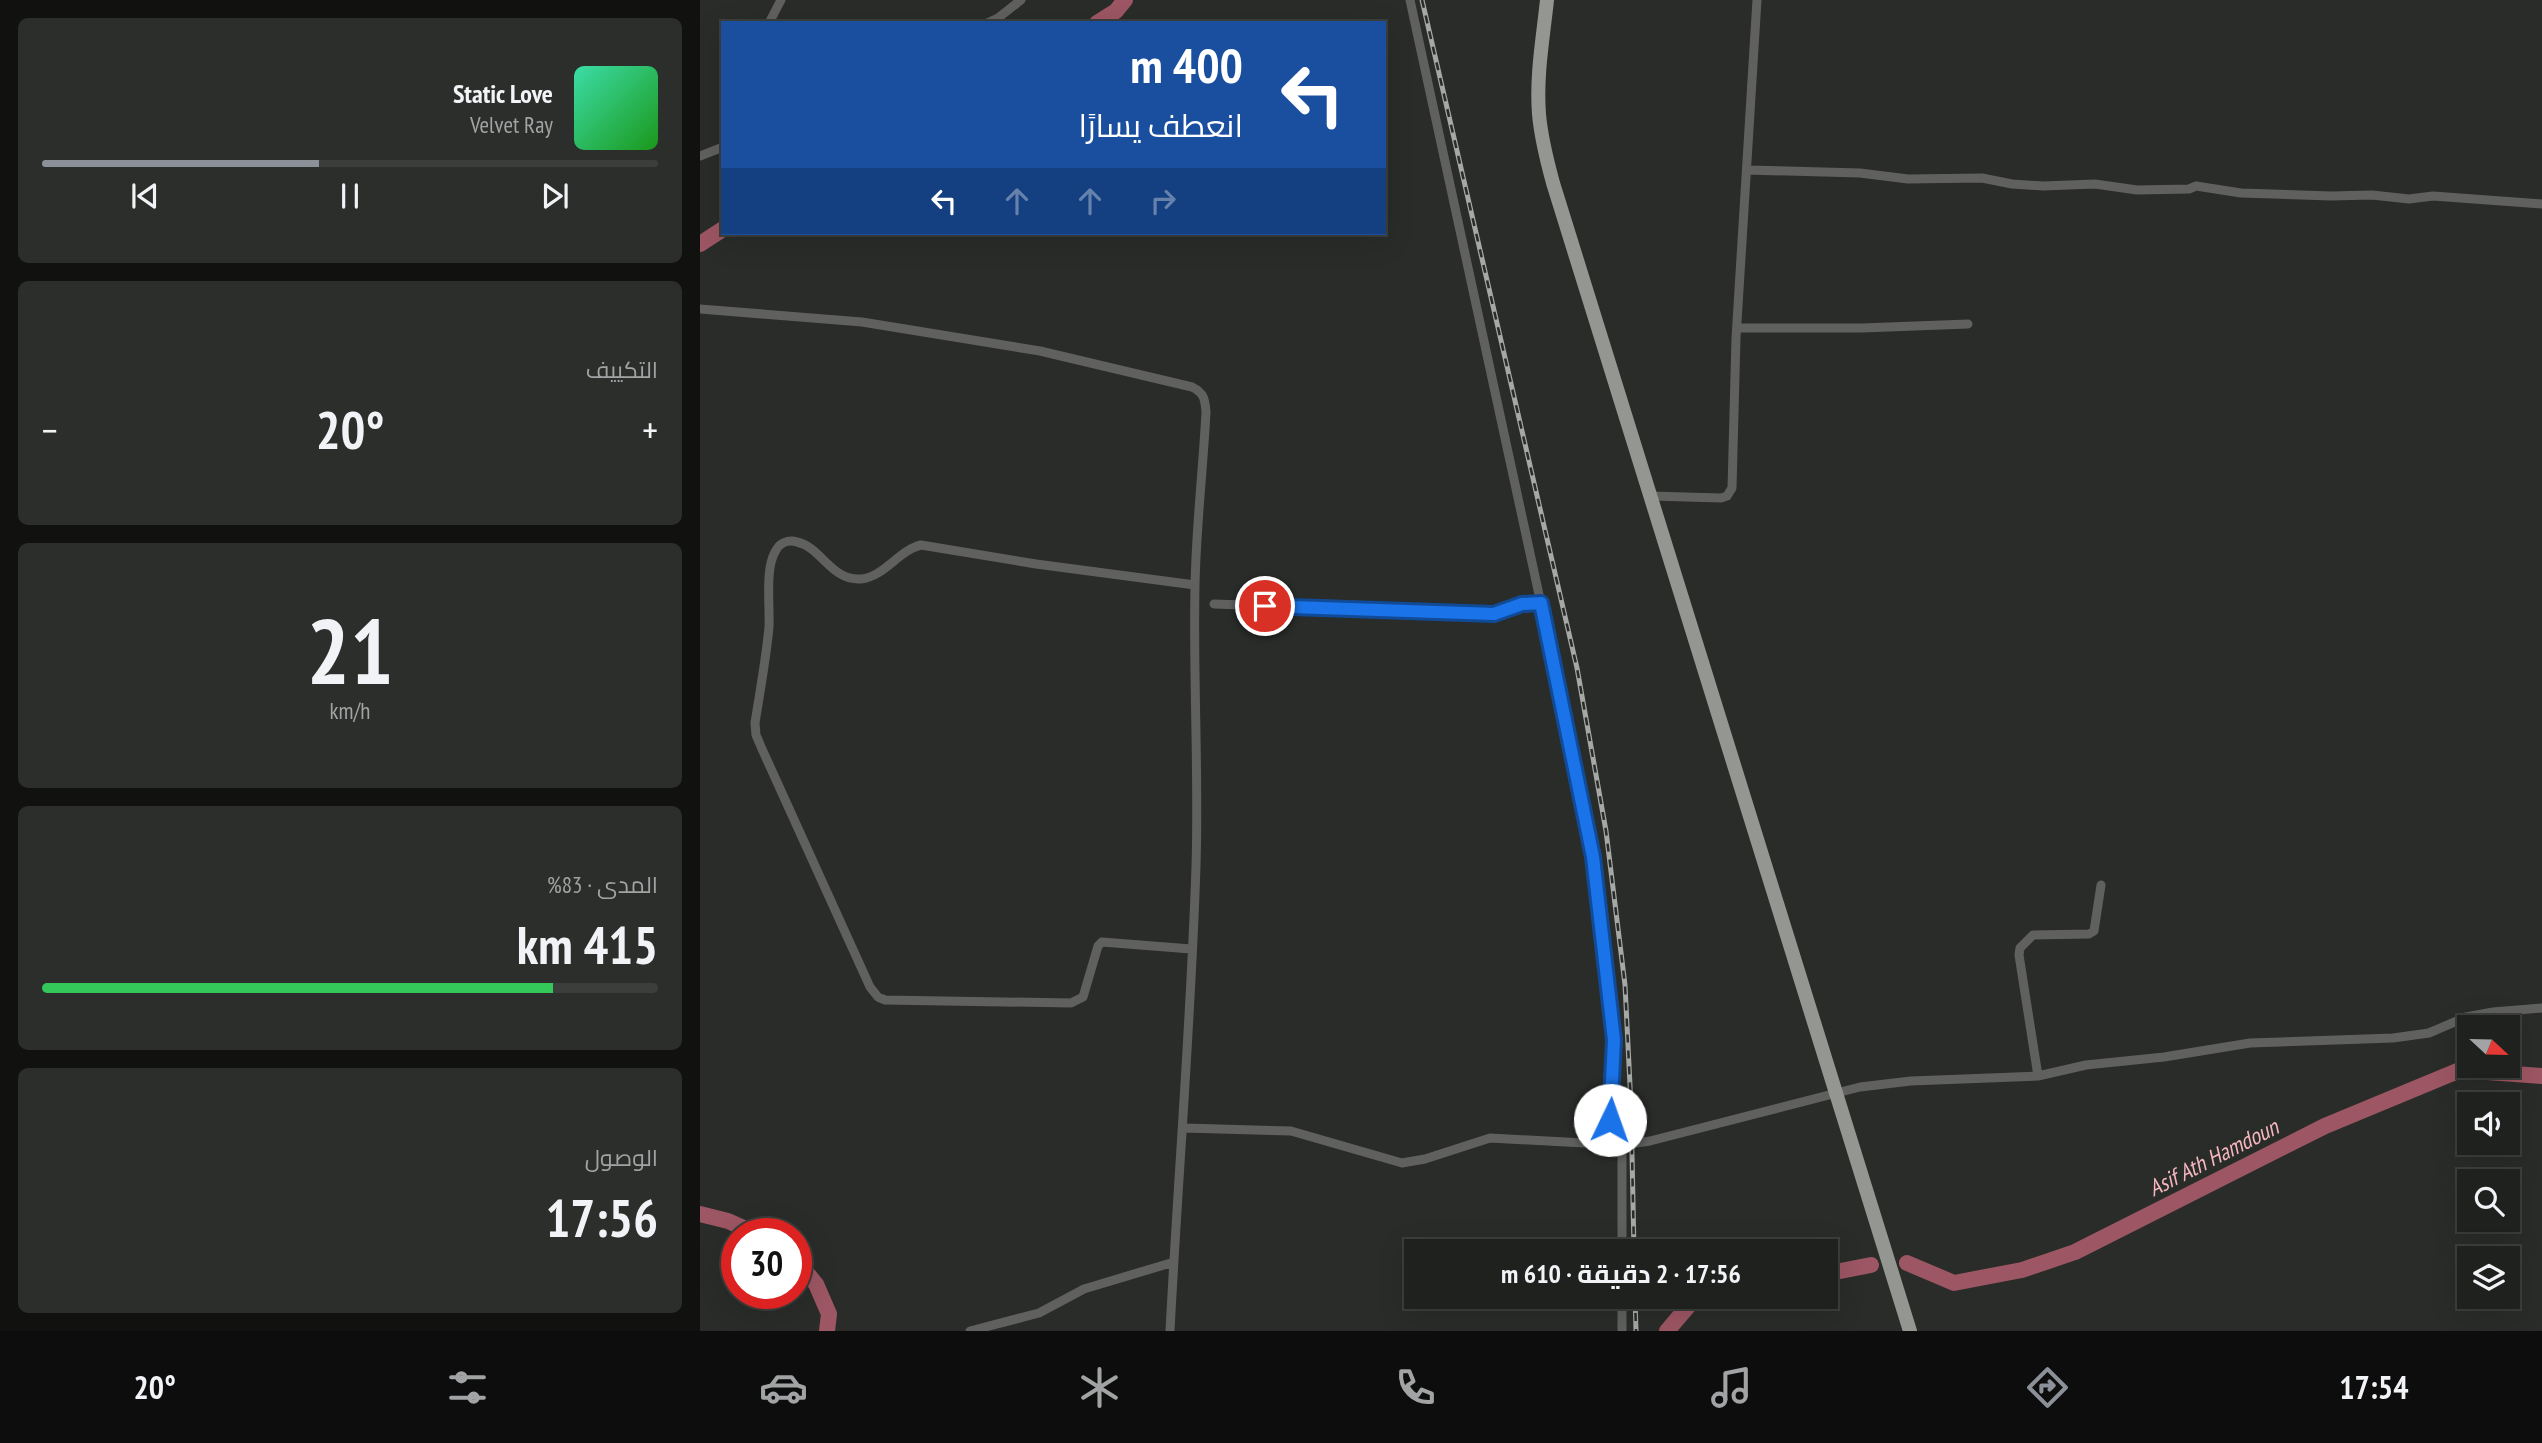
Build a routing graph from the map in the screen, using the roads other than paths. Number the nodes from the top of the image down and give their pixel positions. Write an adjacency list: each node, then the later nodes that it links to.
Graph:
1 (781, 0): 6 (street)
2 (1021, 0): 7 (street)
3 (1410, 0): 17 (street)
4 (1548, 0): 15 (main road)
5 (1757, 0): 10 (street)
6 (770, 21)
7 (991, 21)
8 (721, 148): 9 (street)
9 (700, 156)
10 (1747, 170): 11 (street); 14 (street)
11 (2542, 204)
12 (700, 309): 16 (street)
13 (1968, 324): 14 (street)
14 (1737, 328): 15 (street)
15 (1650, 496): 23 (main road)
16 (1195, 585): 20 (street); 20 (street)
17 (1541, 603): 18 (street); 25 (street)
18 (1214, 604)
19 (2101, 885): 22 (street)
20 (1191, 949): 24 (street)
21 (2542, 1008): 22 (street)
22 (2038, 1076): 23 (street)
23 (1837, 1095): 26 (street); 33 (main road)
24 (1184, 1128): 25 (street); 28 (street)
25 (1609, 1144): 26 (street)
26 (1622, 1145): 27 (street)
27 (1622, 1239)
28 (1174, 1262): 30 (street); 31 (street)
29 (1621, 1309): 32 (street)
30 (970, 1331)
31 (1170, 1331)
32 (1620, 1331)
33 (1910, 1331)

